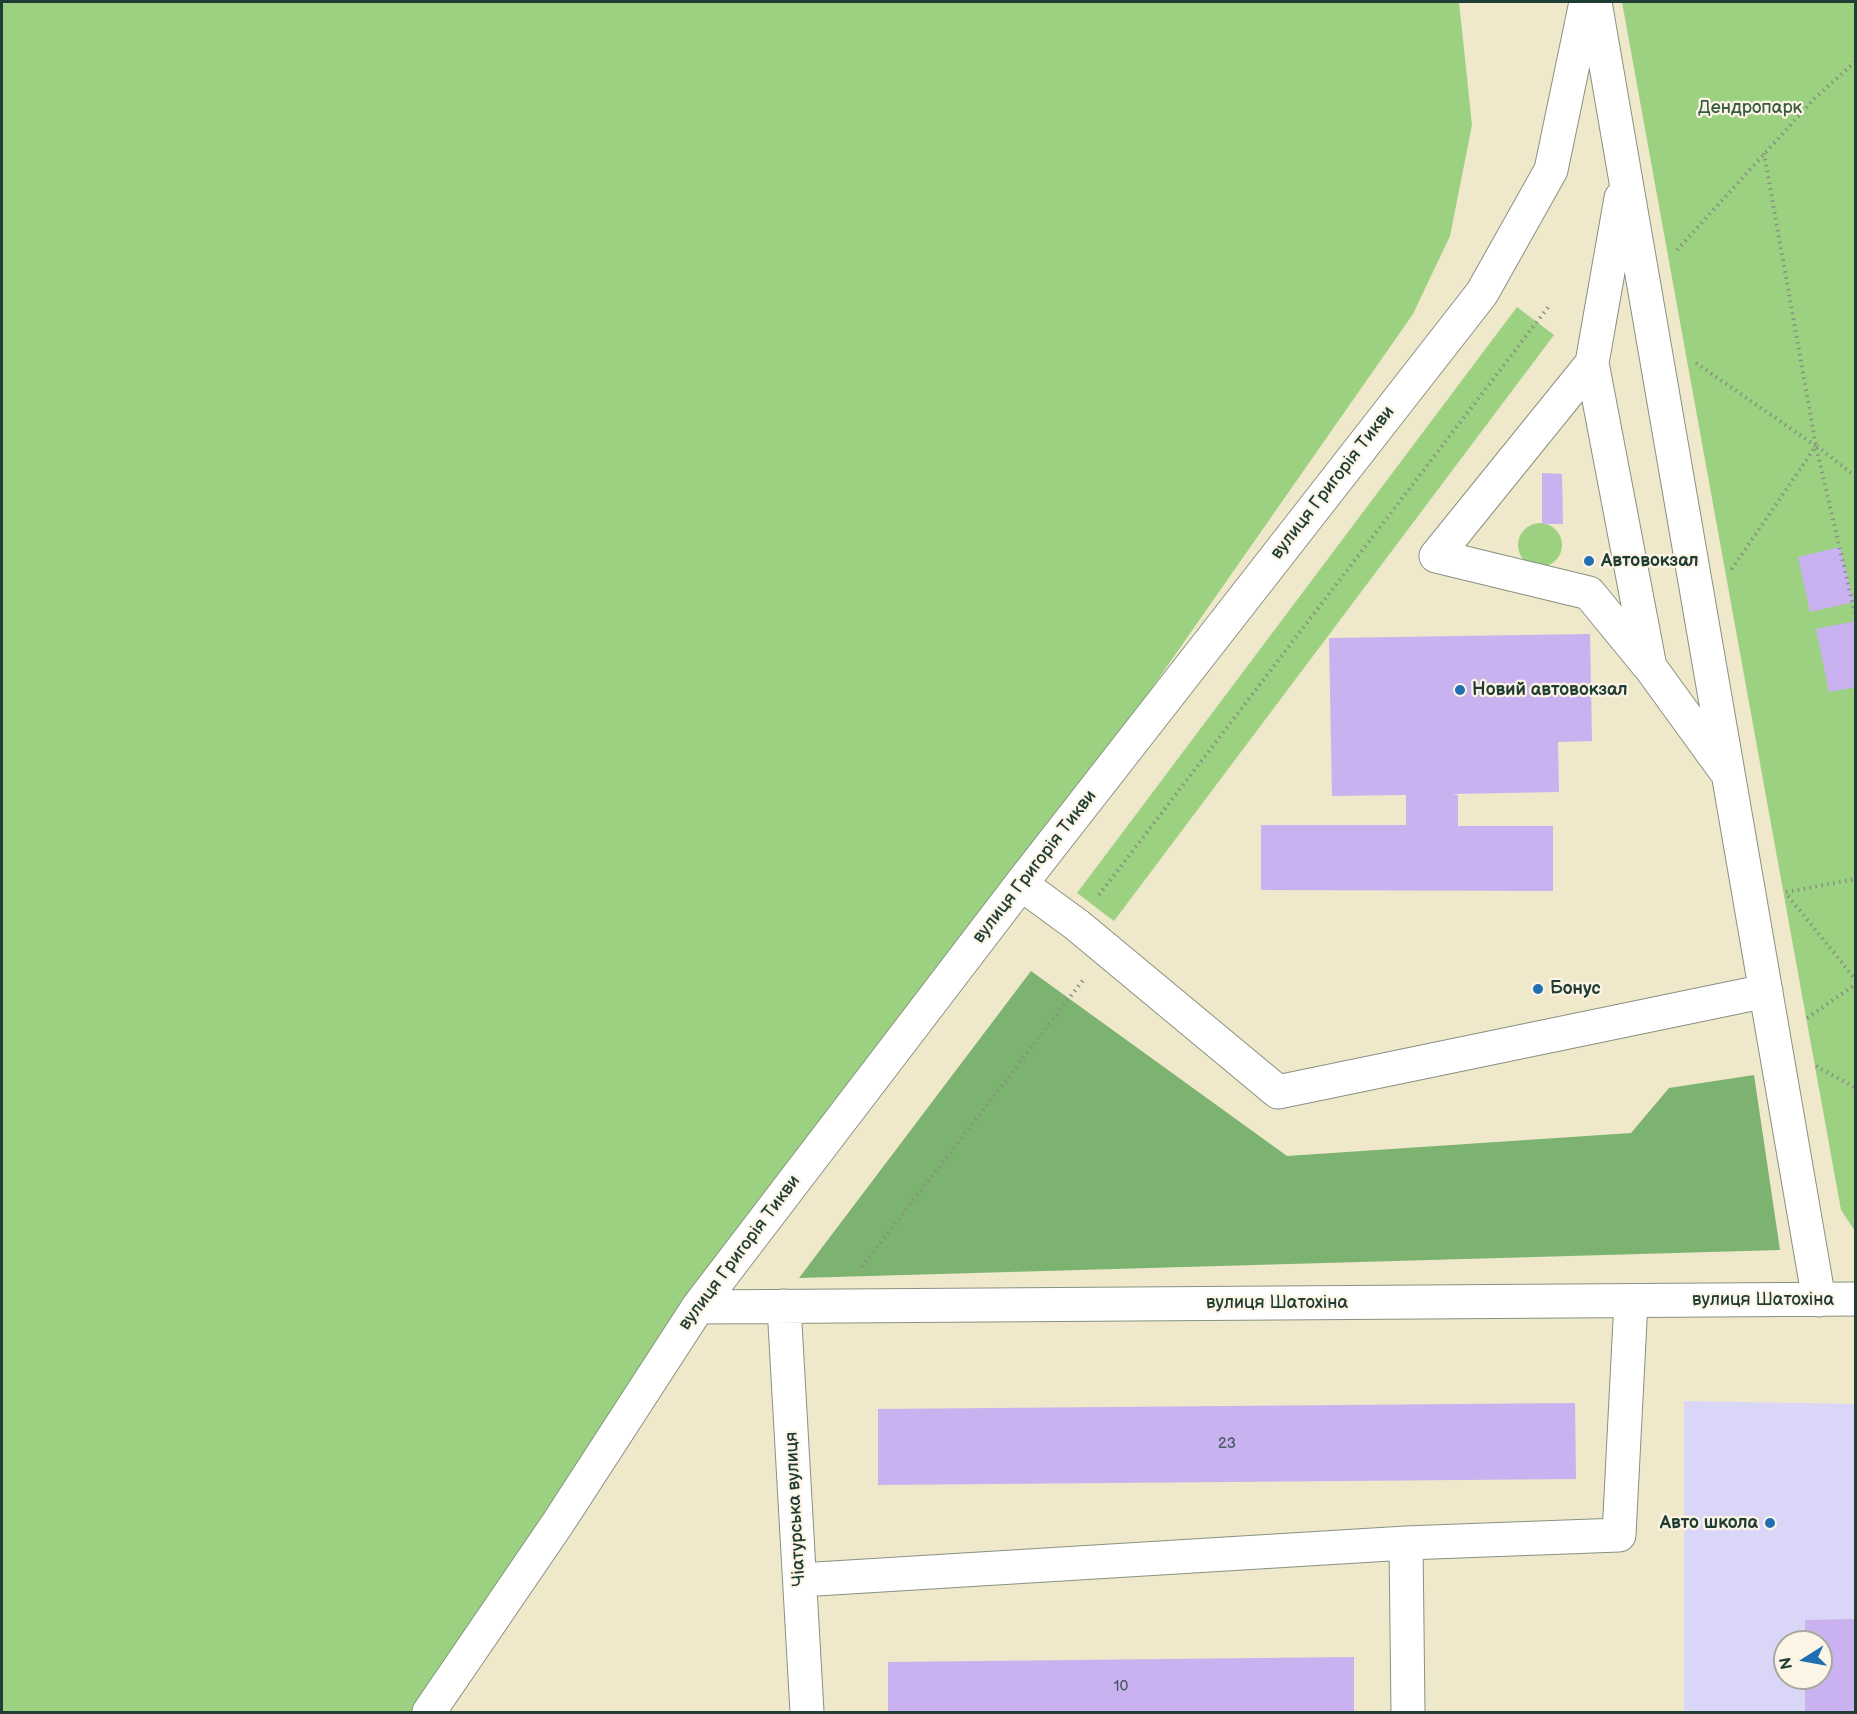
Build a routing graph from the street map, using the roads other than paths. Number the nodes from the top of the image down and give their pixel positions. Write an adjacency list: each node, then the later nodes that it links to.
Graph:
1 (1586, 2): 7 (street, вулиця Григорія Тикви)
2 (1595, 2): 3 (street)
3 (1624, 176): 4 (street); 6 (street)
4 (1592, 363): 5 (street); 5 (street)
5 (1650, 667): 6 (street)
6 (1729, 775): 8 (street)
7 (1021, 884): 8 (street); 13 (street, вулиця Григорія Тикви)
8 (1766, 991): 10 (street)
9 (1856, 1299): 10 (street, вулиця Шатохіна)
10 (1819, 1300): 11 (street, вулиця Шатохіна)
11 (1631, 1301): 12 (street, вулиця Шатохіна); 14 (street)
12 (784, 1306): 13 (street, вулиця Шатохіна); 15 (street, Чіатурська вулиця)
13 (698, 1307): 16 (street, вулиця Григорія Тикви)
14 (1406, 1542): 15 (street); 18 (street)
15 (800, 1580): 17 (street, Чіатурська вулиця)
16 (429, 1713)
17 (807, 1713)
18 (1408, 1713)

